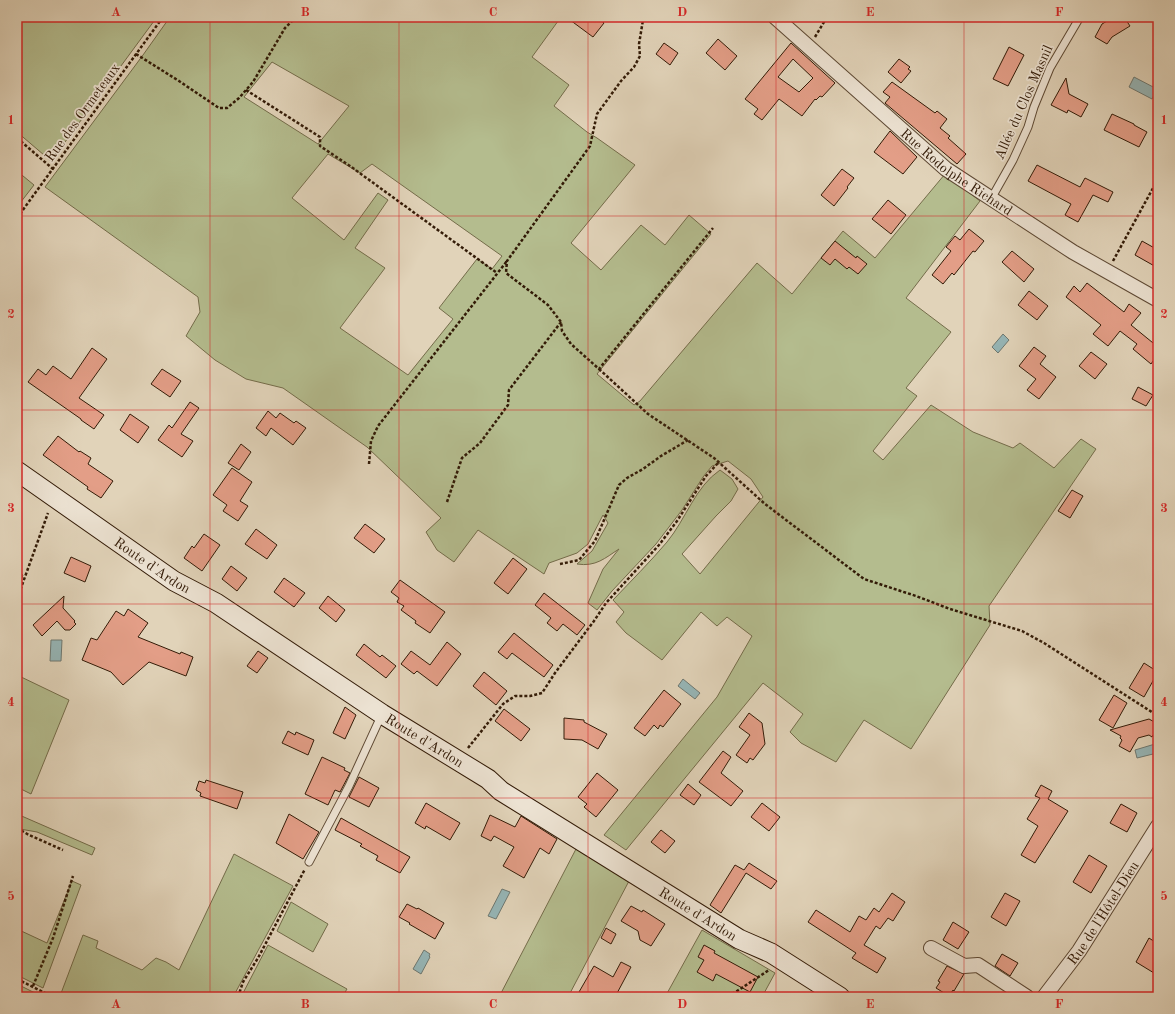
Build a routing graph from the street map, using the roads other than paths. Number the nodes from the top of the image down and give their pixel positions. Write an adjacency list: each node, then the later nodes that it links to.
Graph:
1 (775, 17): 3 (street, Rue Rodolphe Richard)
2 (1080, 17): 3 (lane, Allée du Clos Masnil)
3 (991, 199): 4 (street, Rue Rodolphe Richard)
4 (1158, 300)
5 (17, 471): 6 (street, Route d'Ardon)
6 (382, 714): 8 (lane); 10 (street, Route d'Ardon)
7 (1158, 826): 12 (street, Rue de l'Hôtel-Dieu)
8 (309, 862)
9 (931, 948): 11 (street)
10 (840, 997)
11 (1027, 997)
12 (1044, 997)

